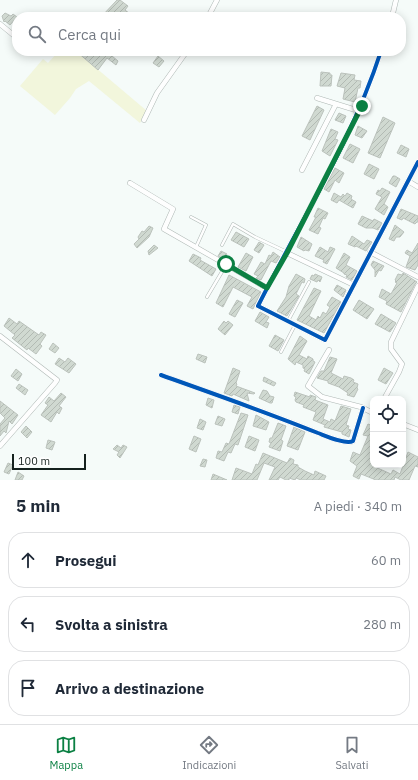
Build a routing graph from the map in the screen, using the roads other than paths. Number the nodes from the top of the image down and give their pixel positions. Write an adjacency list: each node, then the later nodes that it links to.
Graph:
1 (217, 0): 3 (street)
2 (396, 0): 4 (street)
3 (211, 12)
4 (393, 12)
5 (0, 24): 6 (street)
6 (12, 34)
7 (183, 56): 12 (street)
8 (379, 56): 11 (street)
9 (317, 98): 10 (street)
10 (336, 104): 11 (street); 14 (street)
11 (359, 111): 22 (street)
12 (144, 120)
13 (418, 162): 15 (street)
14 (302, 170)
15 (408, 181): 17 (street); 21 (street)
16 (130, 183): 20 (street)
17 (418, 186)
18 (190, 217): 20 (lane)
19 (222, 245): 22 (lane)
20 (196, 247): 23 (street)
21 (370, 252): 24 (street); 26 (street)
22 (287, 253): 26 (street); 28 (street)
23 (226, 264): 28 (street); 29 (lane)
24 (418, 277)
25 (309, 282): 30 (lane)
26 (354, 285): 31 (street)
27 (418, 286): 36 (street)
28 (267, 288): 30 (street)
29 (207, 297)
30 (288, 322): 31 (street)
31 (295, 325): 34 (lane)
32 (0, 336): 41 (street)
33 (329, 350): 37 (street)
34 (281, 352)
35 (161, 375): 37 (street)
36 (386, 396)
37 (363, 408): 38 (street)
38 (370, 412)
39 (406, 425): 40 (street)
40 (418, 430)
41 (0, 446)

